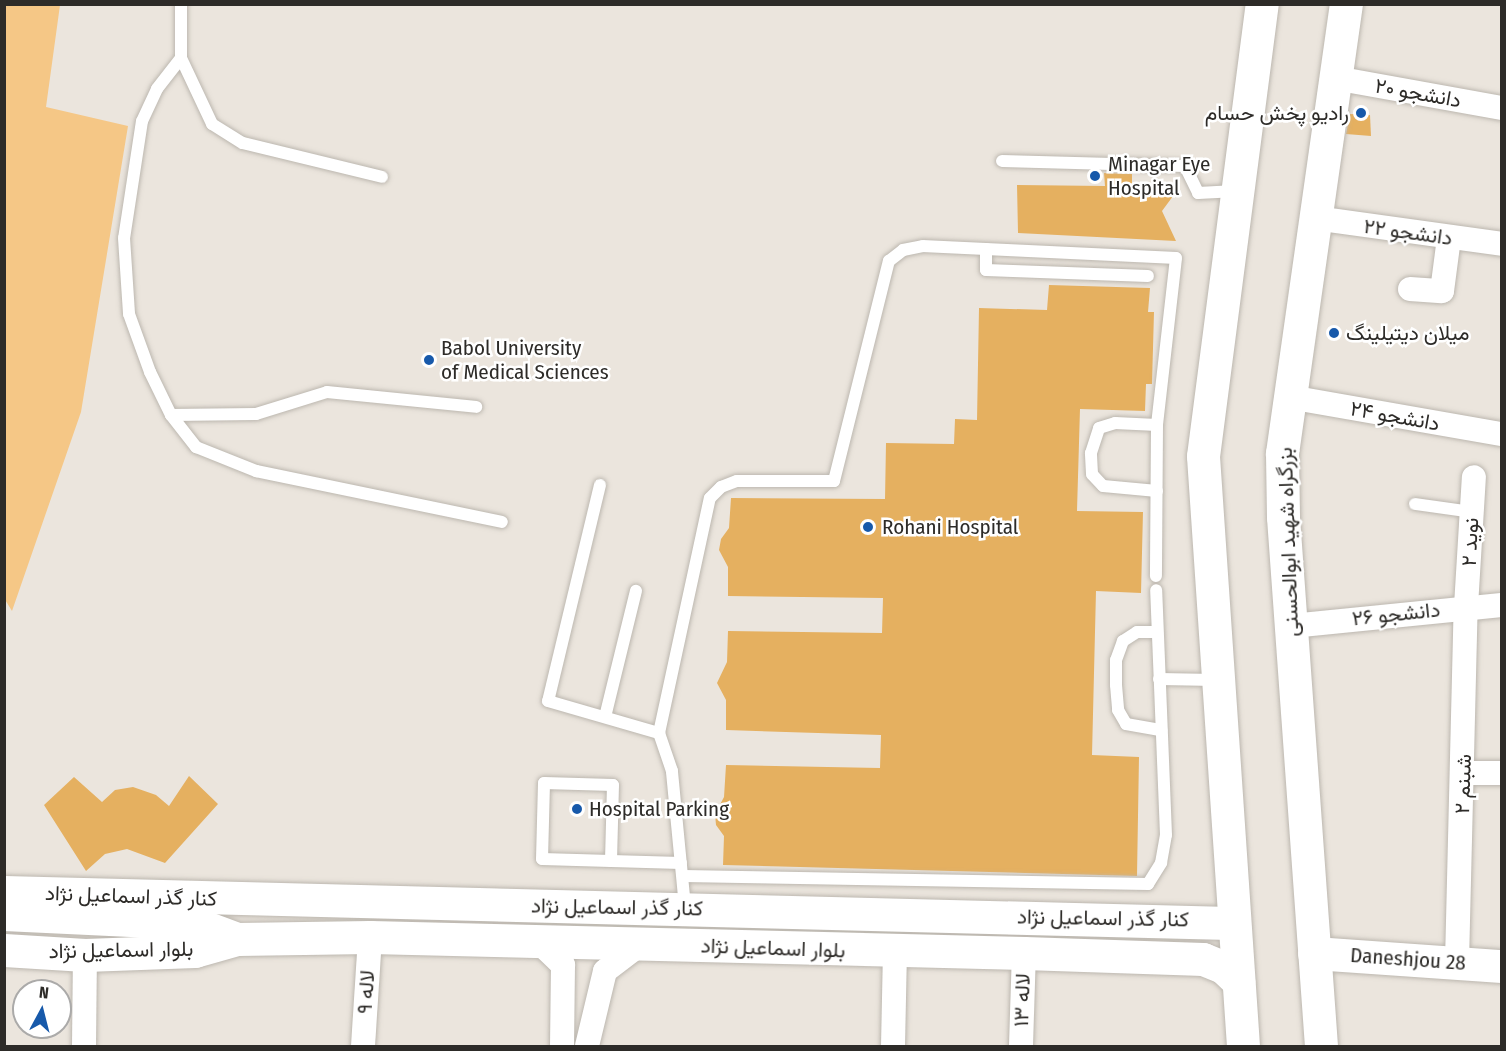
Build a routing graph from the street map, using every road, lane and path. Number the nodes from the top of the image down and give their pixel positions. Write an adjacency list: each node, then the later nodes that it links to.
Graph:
1 (181, 4): 4 (lane)
2 (1262, 4): 9 (main road)
3 (1346, 4): 5 (main road, بزرگراه شهید ابوالحسنی)
4 (181, 58): 8 (lane); 18 (lane)
5 (1335, 78): 6 (street, دانشجو ۲۰); 10 (main road, بزرگراه شهید ابوالحسنی)
6 (1502, 108)
7 (1002, 161): 9 (lane)
8 (382, 177)
9 (1237, 191): 35 (main road)
10 (1315, 218): 11 (street, دانشجو ۲۲); 16 (main road, بزرگراه شهید ابوالحسنی)
11 (1449, 238): 12 (street, دانشجو ۲۲); 15 (street)
12 (1502, 244)
13 (986, 249): 14 (lane); 19 (lane); 38 (lane)
14 (1148, 276)
15 (1410, 289)
16 (1289, 398): 20 (street, دانشجو ۲۴); 32 (main road, بزرگراه شهید ابوالحسنی)
17 (476, 407): 18 (lane)
18 (171, 415): 26 (lane)
19 (1157, 425): 23 (lane); 23 (lane)
20 (1502, 434)
21 (1474, 477): 25 (street, نوید ۲)
22 (600, 485): 36 (lane)
23 (1157, 491): 27 (lane)
24 (1415, 504): 25 (lane)
25 (1472, 512): 31 (street, نوید ۲)
26 (502, 522)
27 (1156, 576)
28 (1156, 590): 33 (lane)
29 (636, 591): 36 (lane)
30 (1502, 605): 31 (street, دانشجو ۲۶)
31 (1466, 606): 32 (street, دانشجو ۲۶); 39 (street, شبنم ۲)
32 (1291, 626): 56 (main road, بزرگراه شهید ابوالحسنی)
33 (1157, 632): 34 (lane); 37 (lane)
34 (1159, 679): 35 (lane); 37 (lane)
35 (1217, 680): 43 (main road)
36 (605, 717): 38 (lane)
37 (1161, 730): 44 (lane)
38 (659, 733): 42 (lane)
39 (1463, 773): 40 (street); 59 (street, شبنم ۲)
40 (1502, 773)
41 (611, 861): 41 (lane); 42 (lane)
42 (681, 863): 44 (lane)
43 (1230, 863): 48 (main road); 61 (main road)
44 (683, 876): 46 (lane)
45 (4, 891): 46 (main road, کنار گذر اسماعیل نژاد)
46 (685, 909): 48 (main road, کنار گذر اسماعیل نژاد)
47 (4, 914): 50 (main road, بلوار اسماعیل نژاد)
48 (1230, 923): 58 (main road)
49 (370, 937): 50 (main road, بلوار اسماعیل نژاد); 51 (main road, بلوار اسماعیل نژاد); 65 (street, لاله ۹)
50 (237, 939): 57 (main road, بلوار اسماعیل نژاد)
51 (538, 941): 52 (main road, بلوار اسماعیل نژاد); 62 (street)
52 (639, 945): 54 (main road, بلوار اسماعیل نژاد); 63 (street)
53 (4, 950): 57 (main road, بلوار اسماعیل نژاد)
54 (895, 952): 55 (main road, بلوار اسماعیل نژاد); 66 (street)
55 (1024, 953): 58 (main road, بلوار اسماعیل نژاد); 67 (street, لاله ۱۳)
56 (1314, 953): 59 (main road, Daneshjou 28); 69 (main road, بزرگراه شهید ابوالحسنی)
57 (85, 955): 64 (street)
58 (1203, 959): 61 (main road)
59 (1457, 962): 60 (main road, Daneshjou 28)
60 (1502, 966)
61 (1238, 981): 68 (main road)
62 (562, 1041): 63 (street)
63 (587, 1043)
64 (84, 1047)
65 (363, 1047)
66 (893, 1047)
67 (1021, 1047)
68 (1243, 1047)
69 (1321, 1047)

